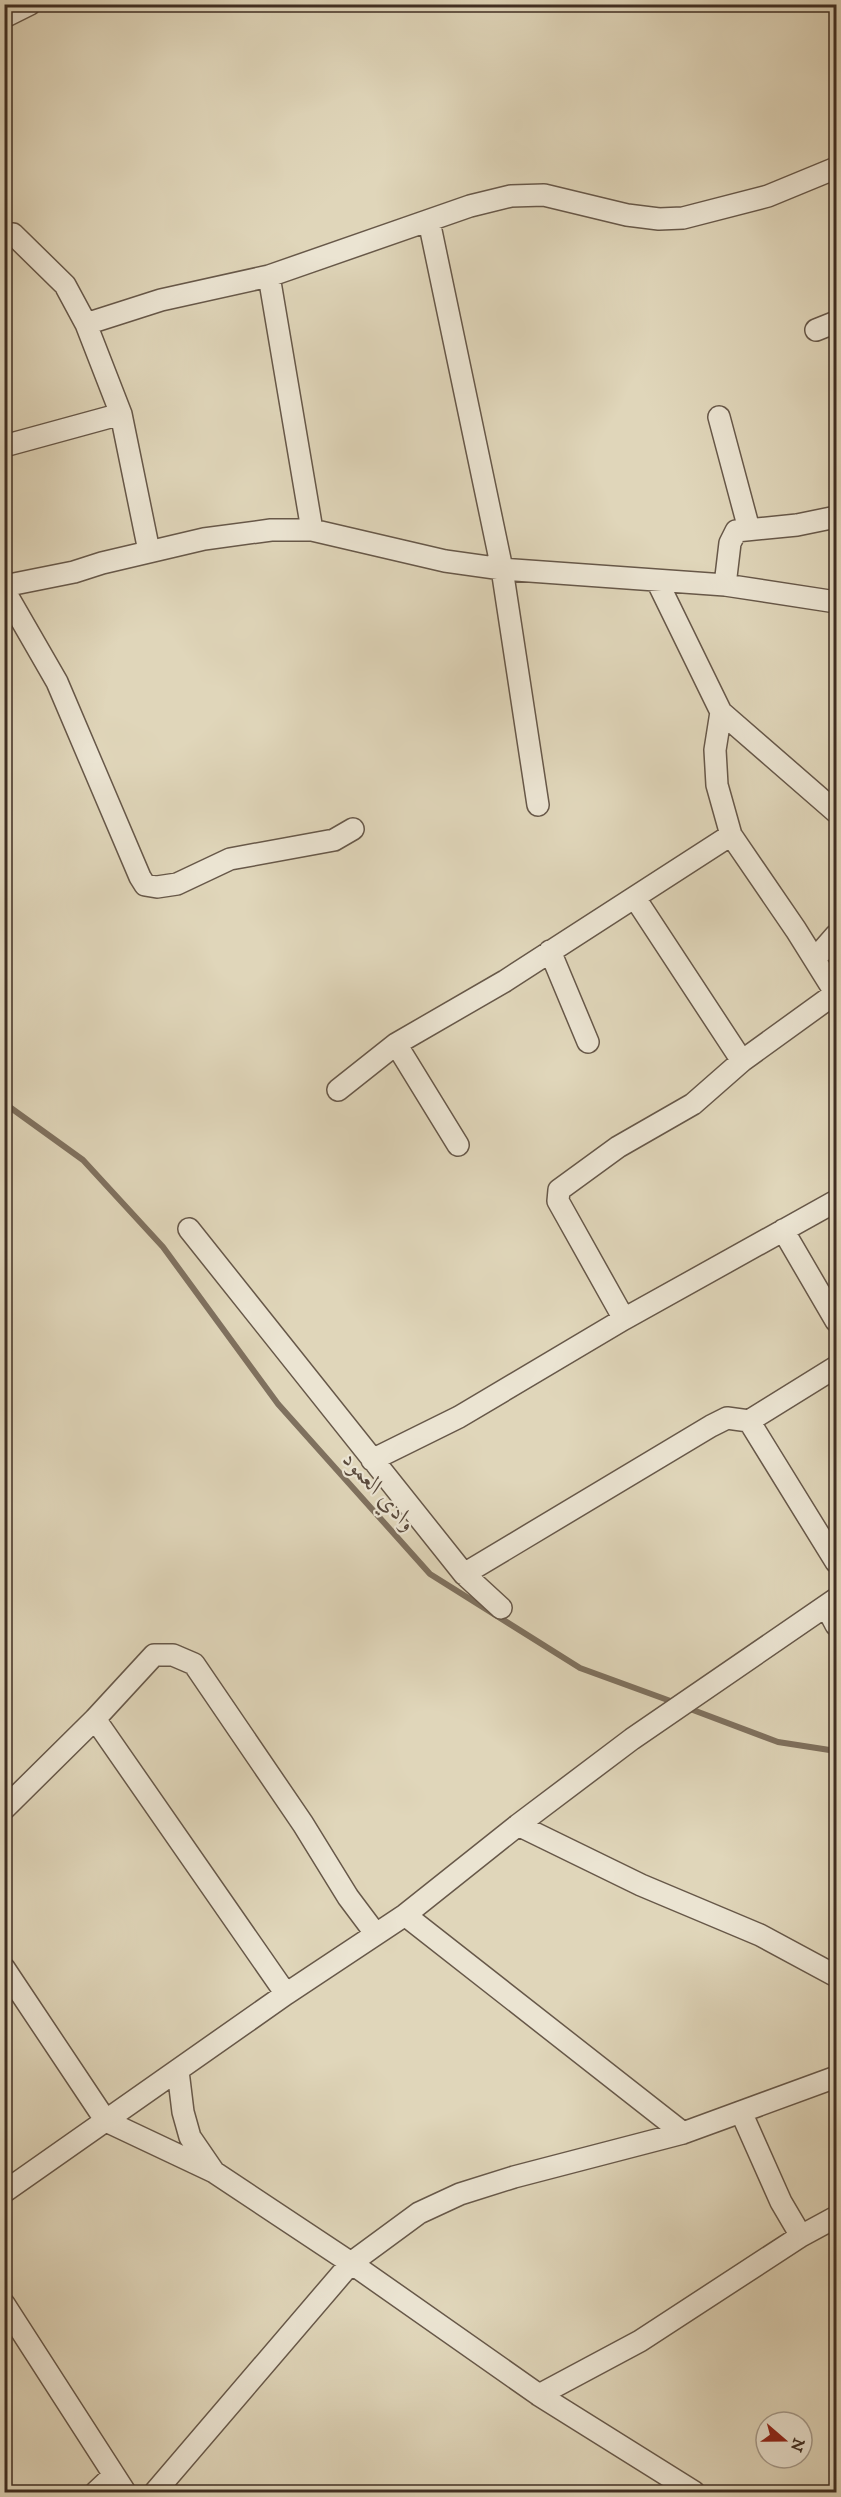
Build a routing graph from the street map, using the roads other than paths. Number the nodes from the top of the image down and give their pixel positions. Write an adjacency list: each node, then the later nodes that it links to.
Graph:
1 (30, 4): 2 (street)
2 (4, 17)
3 (837, 168): 4 (street)
4 (429, 221): 6 (street); 17 (street)
5 (7, 231): 8 (street)
6 (269, 276): 8 (street); 15 (street)
7 (837, 322): 9 (street)
8 (86, 324): 10 (street)
9 (816, 330)
10 (121, 414): 12 (street); 16 (street)
11 (719, 417): 14 (street)
12 (4, 446)
13 (837, 517): 14 (street)
14 (749, 529): 19 (street)
15 (312, 530): 16 (street); 17 (street)
16 (149, 551): 20 (street)
17 (502, 569): 18 (street); 24 (street)
18 (657, 581): 19 (street); 22 (street)
19 (725, 585): 21 (street)
20 (4, 588): 25 (street)
21 (837, 602)
22 (721, 712): 23 (street); 26 (street)
23 (832, 798)
24 (538, 805)
25 (353, 829)
26 (730, 835): 27 (street); 30 (street)
27 (635, 898): 29 (street); 34 (street)
28 (837, 935): 30 (street)
29 (550, 951): 32 (street); 33 (street)
30 (814, 959): 31 (street)
31 (836, 993): 34 (street)
32 (588, 1042)
33 (396, 1044): 35 (street); 36 (street)
34 (742, 1061): 40 (street)
35 (338, 1090)
36 (458, 1145)
37 (837, 1201): 39 (street)
38 (189, 1229): 44 (street)
39 (783, 1230): 40 (street); 41 (street)
40 (624, 1319): 44 (street)
41 (837, 1321)
42 (837, 1367): 43 (street)
43 (749, 1421): 45 (street); 46 (street)
44 (372, 1460): 46 (street)
45 (837, 1562)
46 (464, 1574): 48 (street)
47 (831, 1603): 49 (street); 52 (street)
48 (501, 1608)
49 (837, 1625)
50 (95, 1719): 51 (street); 54 (street); 57 (street)
51 (4, 1809)
52 (518, 1825): 53 (street); 56 (street)
53 (405, 1915): 54 (street); 62 (street)
54 (375, 1933): 57 (street)
55 (4, 1968): 61 (street)
56 (837, 1976)
57 (286, 1995): 58 (street)
58 (178, 2071): 61 (street); 63 (street)
59 (837, 2077): 60 (street)
60 (741, 2112): 62 (street); 66 (street)
61 (106, 2121): 63 (street); 64 (street)
62 (683, 2133): 67 (street)
63 (214, 2172): 67 (street)
64 (4, 2192)
65 (837, 2217): 66 (street)
66 (801, 2236): 69 (street)
67 (351, 2263): 69 (street); 72 (street)
68 (4, 2304): 70 (street)
69 (538, 2395): 73 (street)
70 (119, 2484): 71 (street)
71 (96, 2493)
72 (155, 2493)
73 (694, 2493)

